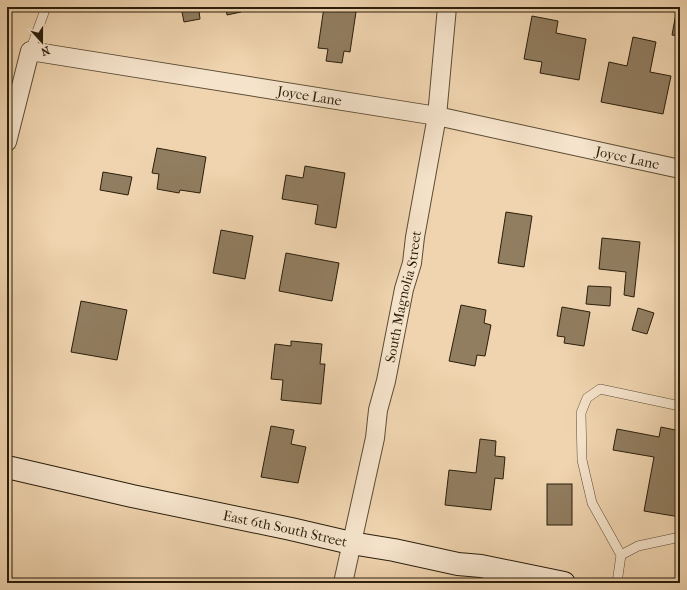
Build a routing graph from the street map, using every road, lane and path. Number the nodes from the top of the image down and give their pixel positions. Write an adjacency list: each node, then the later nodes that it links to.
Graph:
1 (46, 7): 3 (lane)
2 (447, 7): 4 (street, South Magnolia Street)
3 (30, 51): 4 (street, Joyce Lane); 5 (street)
4 (437, 116): 6 (street, Joyce Lane); 10 (street, South Magnolia Street)
5 (7, 142)
6 (680, 169)
7 (680, 406): 11 (lane)
8 (7, 467): 10 (street, East 6th South Street)
9 (680, 537): 11 (lane)
10 (351, 543): 12 (street, South Magnolia Street); 13 (street, East 6th South Street)
11 (621, 555): 14 (lane)
12 (343, 583)
13 (564, 583)
14 (617, 583)

